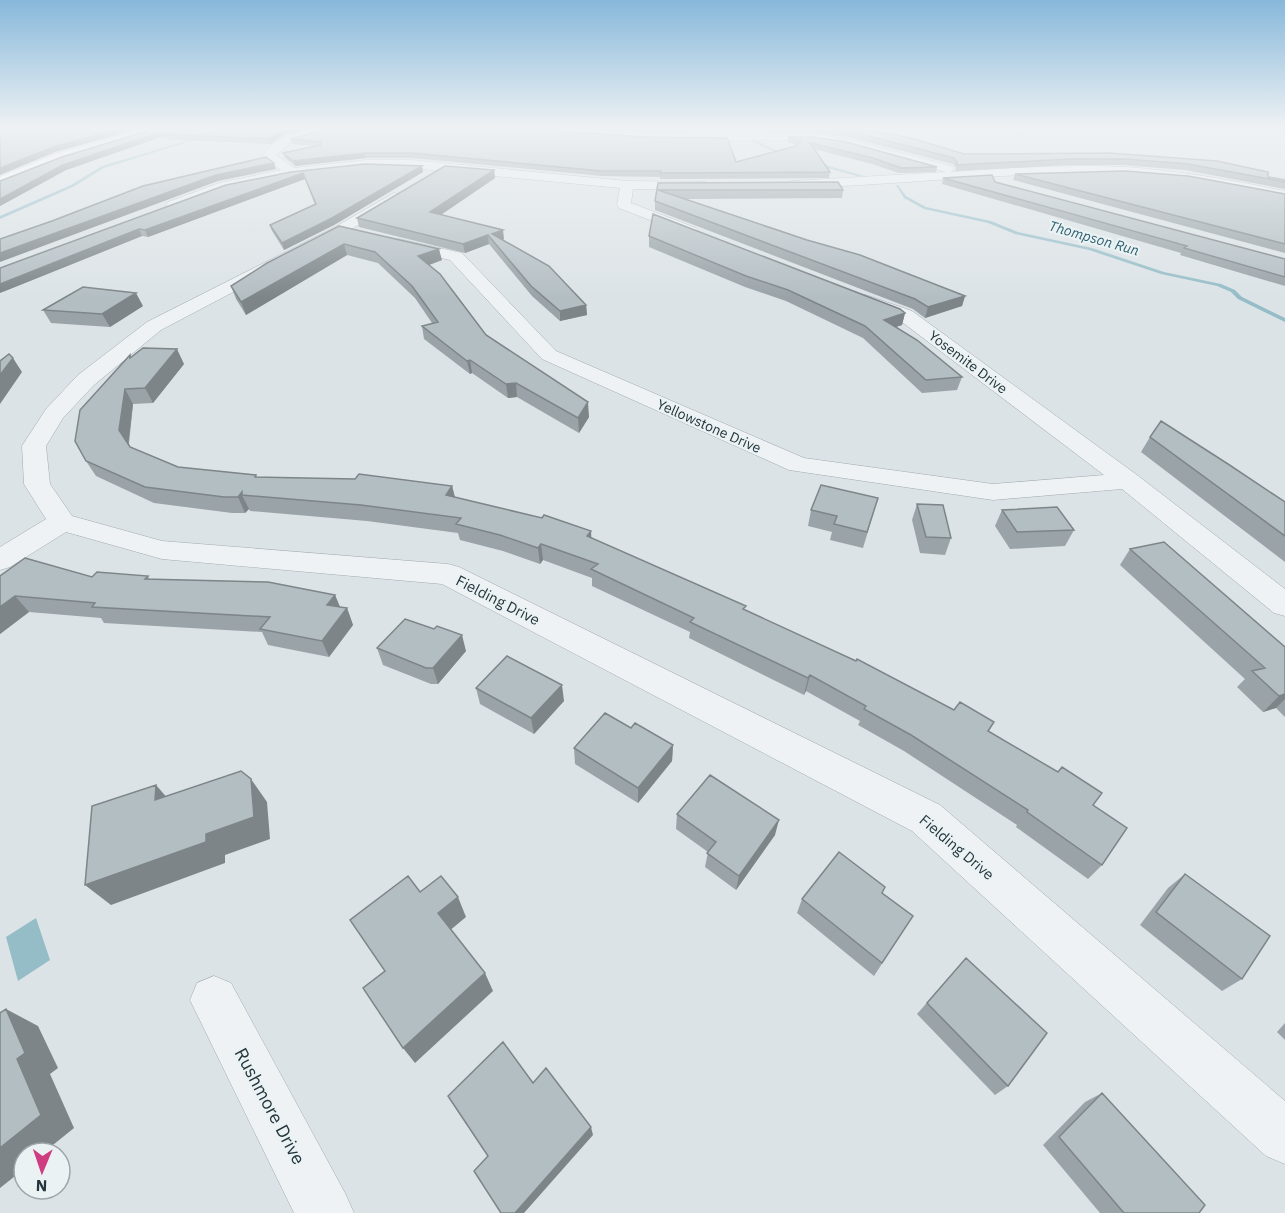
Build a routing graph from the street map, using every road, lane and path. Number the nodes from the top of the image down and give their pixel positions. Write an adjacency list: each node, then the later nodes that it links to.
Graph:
1 (226, 186): 8 (street)
2 (413, 186): 9 (street)
3 (623, 186): 4 (street)
4 (627, 186): 5 (street); 10 (street)
5 (663, 186)
6 (1236, 186): 7 (street)
7 (1285, 195)
8 (157, 211)
9 (340, 230): 12 (street, Yellowstone Drive); 13 (street)
10 (710, 239)
11 (851, 294): 12 (street, Yosemite Drive)
12 (1128, 481): 15 (street, Yosemite Drive)
13 (62, 522): 14 (street); 17 (street, Fielding Drive)
14 (0, 560)
15 (1285, 605)
16 (214, 1000): 18 (street, Rushmore Drive)
17 (1285, 1137)
18 (325, 1213)

